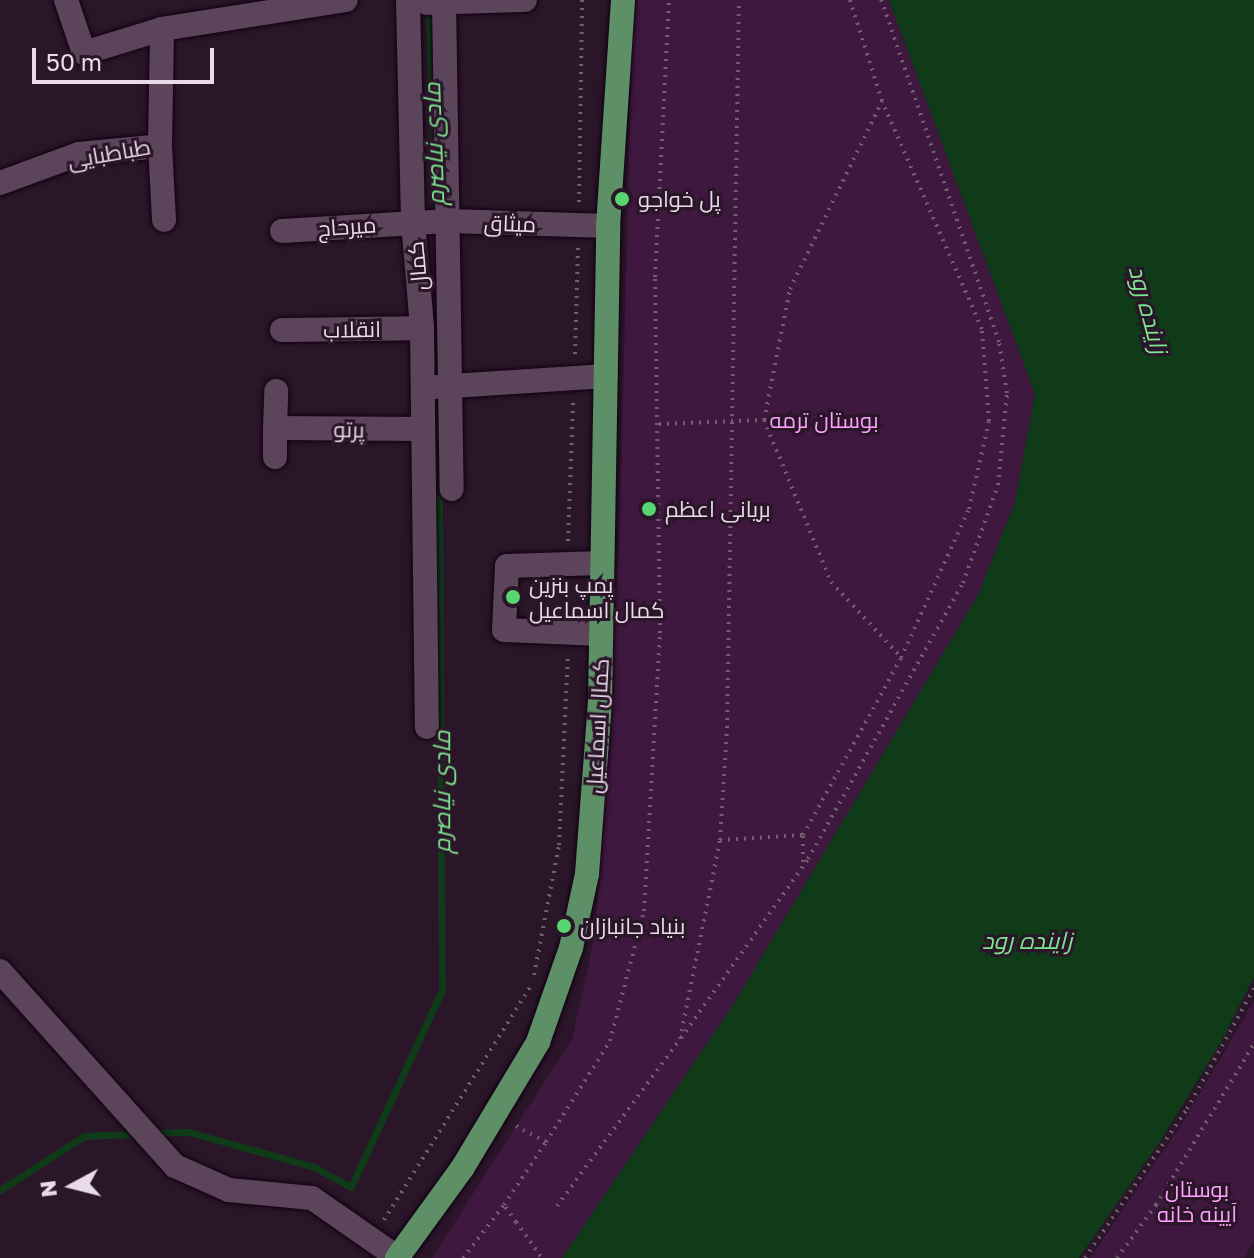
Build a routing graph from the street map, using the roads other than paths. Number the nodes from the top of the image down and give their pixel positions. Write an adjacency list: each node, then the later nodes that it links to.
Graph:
1 (66, 0): 7 (street)
2 (346, 0): 7 (street)
3 (525, 0): 6 (street)
4 (623, 0): 13 (main road, کمال اسماعیل)
5 (408, 2): 6 (street); 12 (street, کمال)
6 (444, 2): 11 (street)
7 (162, 29): 8 (street, طباطبایی)
8 (160, 146): 9 (street, طباطبایی); 10 (street)
9 (0, 183)
10 (164, 220)
11 (449, 221): 12 (street, میثاق); 13 (street, میثاق); 18 (street)
12 (413, 222): 14 (street, میرحاج); 15 (street, کمال)
13 (608, 226): 17 (main road, کمال اسماعیل)
14 (282, 231)
15 (422, 328): 16 (street, انقلاب); 19 (street, کمال)
16 (282, 330)
17 (606, 376): 18 (street); 25 (main road, کمال اسماعیل)
18 (452, 386): 19 (street); 24 (street)
19 (423, 387): 22 (street, کمال)
20 (276, 391): 21 (street)
21 (275, 428): 22 (street, پرتو); 23 (street)
22 (423, 429): 27 (street, کمال)
23 (275, 457)
24 (452, 489)
25 (601, 563): 26 (main road, کمال اسماعیل); 26 (street)
26 (601, 634): 29 (main road, کمال اسماعیل)
27 (427, 727)
28 (0, 971): 29 (street)
29 (397, 1258)

